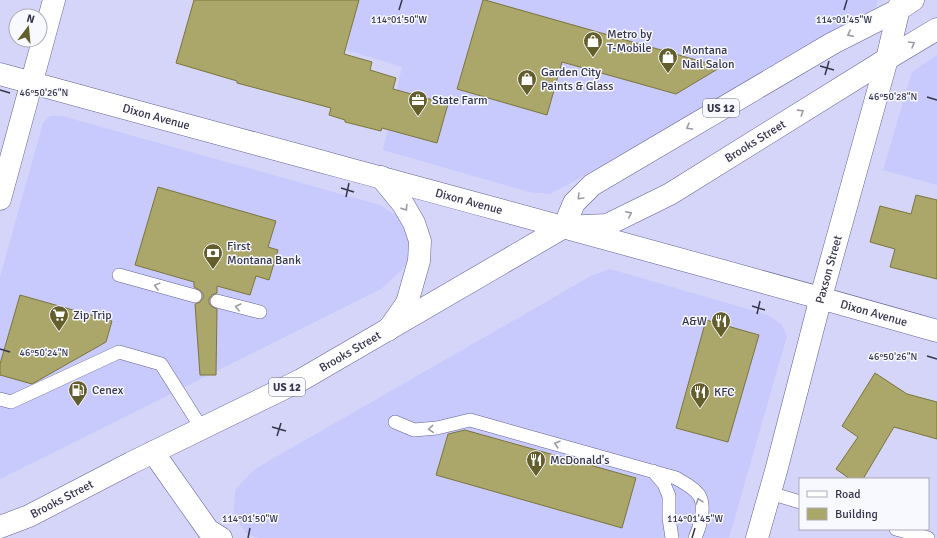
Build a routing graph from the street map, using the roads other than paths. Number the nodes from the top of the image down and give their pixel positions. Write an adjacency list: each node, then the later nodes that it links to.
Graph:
1 (54, 0): 6 (main road)
2 (904, 3): 4 (main road, Paxson Street); 9 (main road, US 12, one-way to 9)
3 (937, 29): 4 (main road, Brooks Street / US 12, one-way to 3)
4 (887, 59): 9 (main road, Brooks Street / US 12, one-way to 4); 12 (main road, Paxson Street)
5 (0, 74): 6 (main road, Dixon Avenue)
6 (32, 83): 7 (main road, Dixon Avenue); 8 (main road)
7 (381, 177): 9 (main road, Dixon Avenue); 15 (main road, one-way to 15)
8 (0, 199)
9 (564, 227): 12 (main road, Dixon Avenue); 15 (main road, Brooks Street / US 12)
10 (120, 276): 11 (lane, one-way to 10)
11 (195, 296)
12 (821, 297): 16 (main road, Dixon Avenue); 22 (main road, Paxson Street)
13 (217, 302): 14 (lane, one-way to 13)
14 (260, 312)
15 (388, 330): 19 (main road, Brooks Street / US 12)
16 (937, 331)
17 (0, 399): 19 (lane)
18 (395, 422): 21 (lane, one-way to 18)
19 (202, 429): 20 (main road, Brooks Street / US 12)
20 (153, 452): 24 (main road, Brooks Street / US 12); 26 (main road)
21 (653, 471): 27 (lane); 28 (lane, one-way to 21)
22 (770, 493): 23 (lane); 29 (main road, Paxson Street)
23 (799, 502)
24 (3, 530)
25 (900, 530): 30 (lane)
26 (221, 538)
27 (672, 538)
28 (695, 538)
29 (757, 538)
30 (928, 538)

